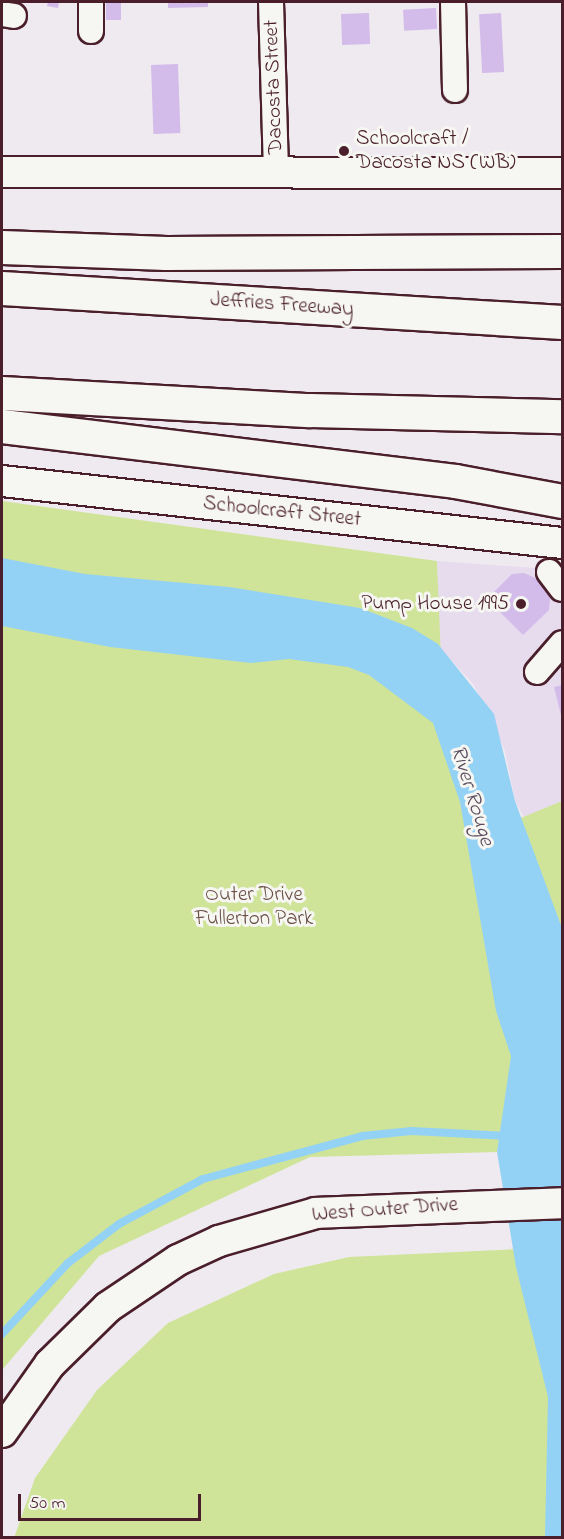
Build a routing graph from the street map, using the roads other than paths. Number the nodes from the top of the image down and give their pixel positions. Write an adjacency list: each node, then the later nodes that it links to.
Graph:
1 (91, 2): 4 (street)
2 (271, 2): 7 (street, Dacosta Street)
3 (453, 2): 5 (street)
4 (91, 31)
5 (455, 90)
6 (2, 172): 7 (main road)
7 (276, 172): 8 (main road)
8 (562, 173)
9 (2, 247): 10 (highway)
10 (562, 250)
11 (2, 288): 12 (highway, Jeffries Freeway)
12 (562, 322)
13 (2, 393): 14 (highway)
14 (562, 416)
15 (2, 426): 17 (highway)
16 (2, 481): 18 (main road, Schoolcraft Street)
17 (562, 501)
18 (562, 543)
19 (562, 643): 20 (street)
20 (537, 672)
21 (562, 1203): 22 (main road, West Outer Drive)
22 (2, 1432)

